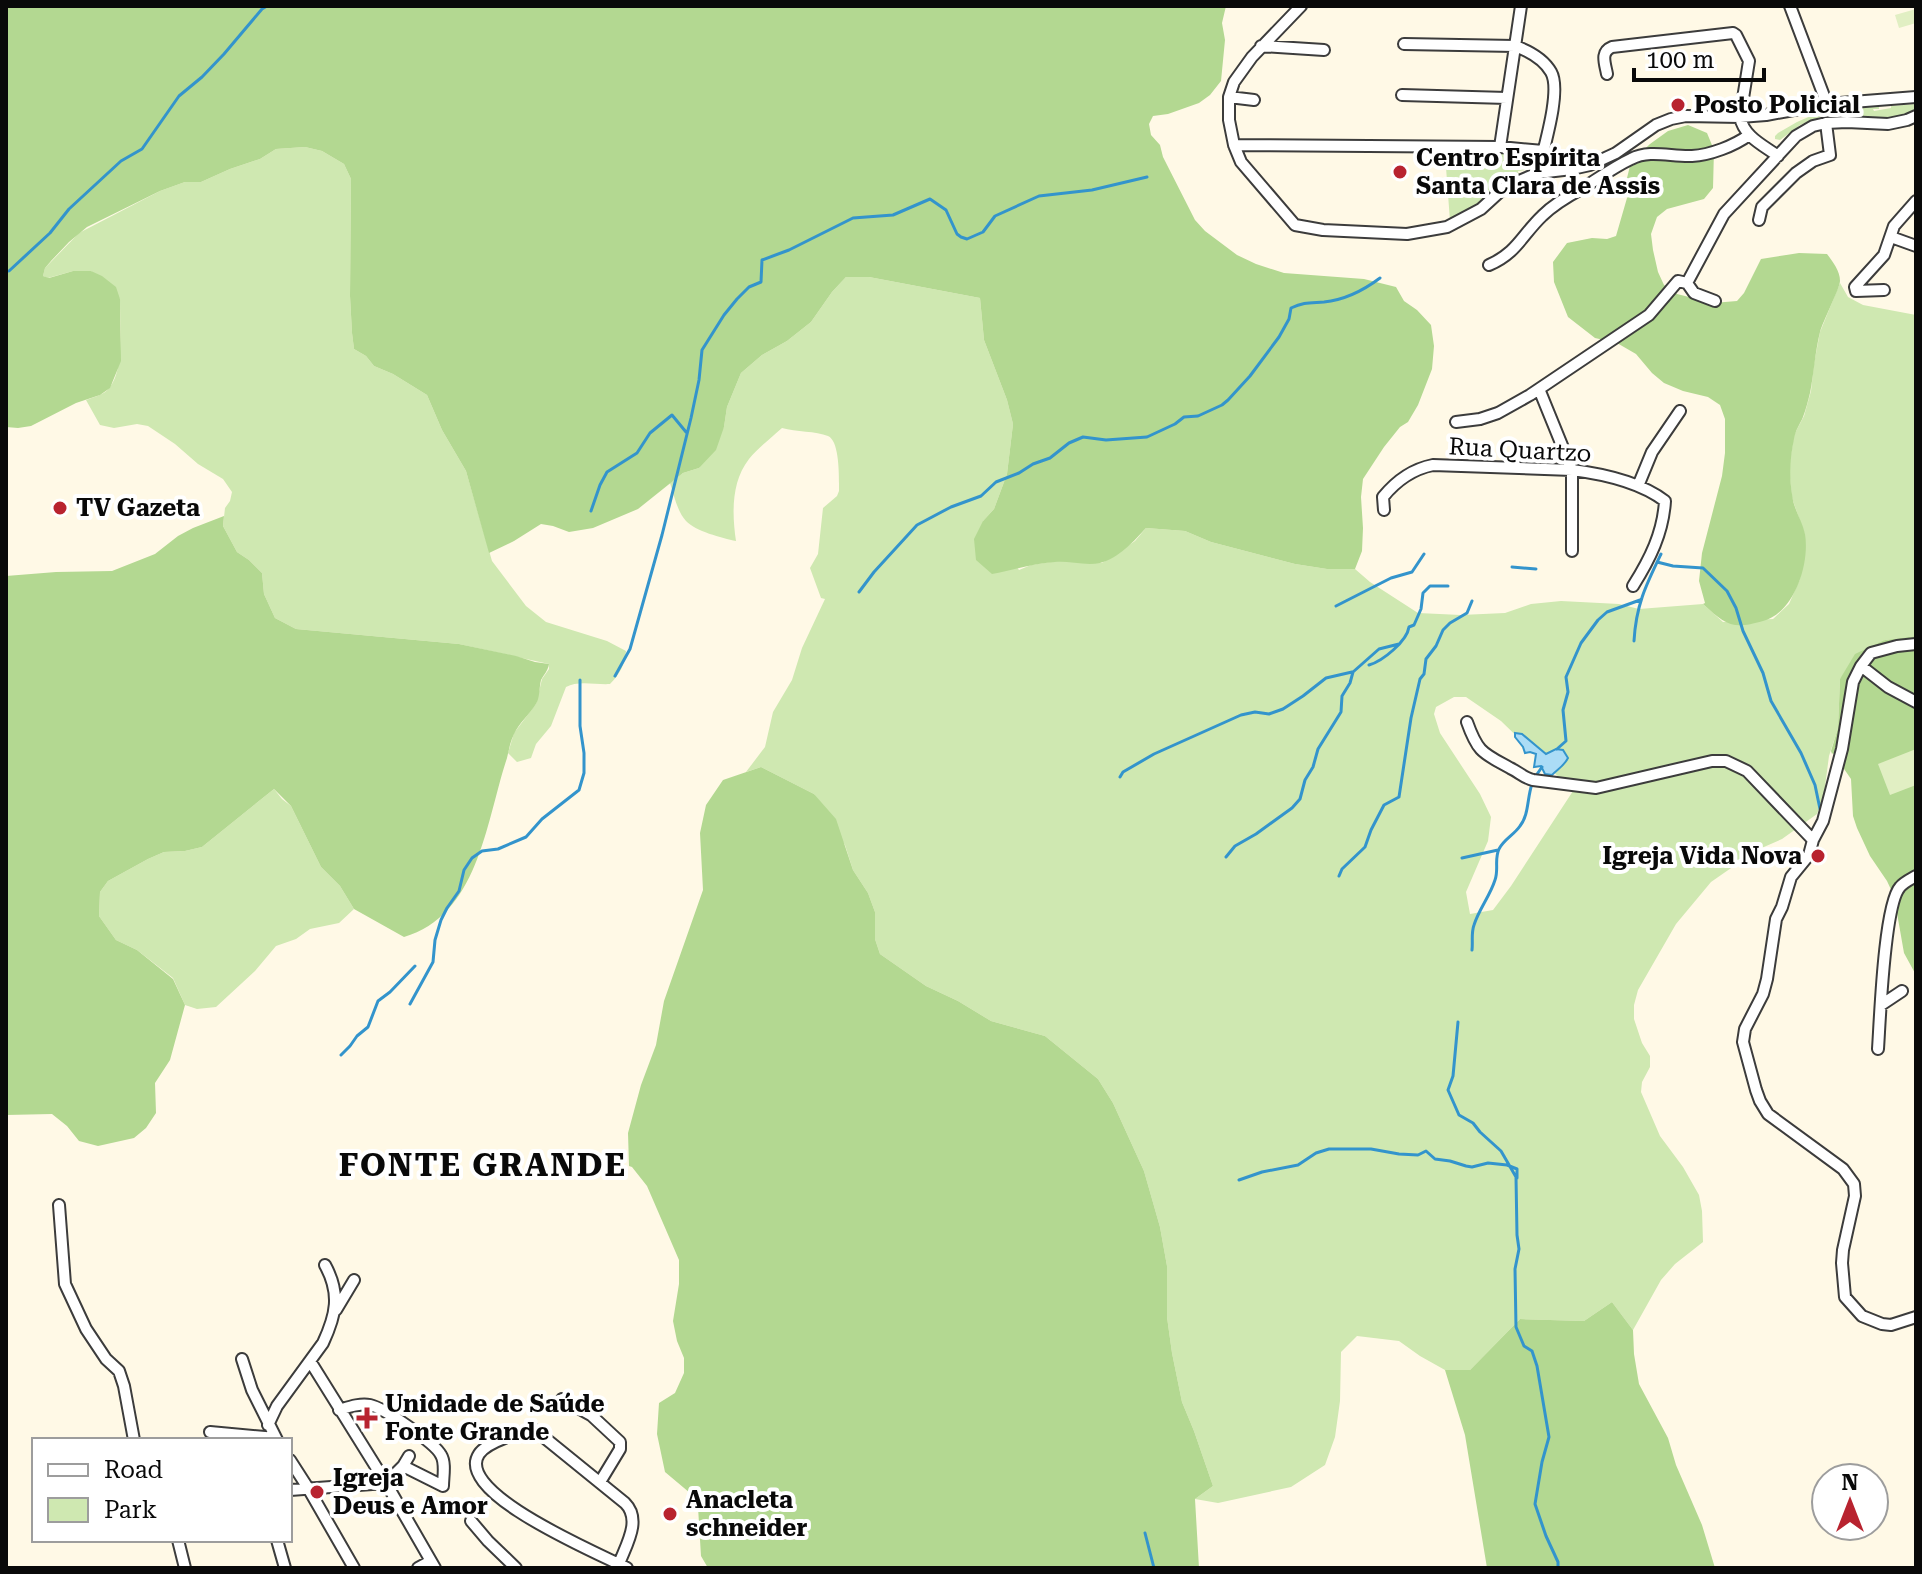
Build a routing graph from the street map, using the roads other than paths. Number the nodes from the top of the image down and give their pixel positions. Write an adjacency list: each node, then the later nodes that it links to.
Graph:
1 (1301, 6): 5 (street)
2 (1521, 6): 6 (street)
3 (1790, 6): 14 (street)
4 (1404, 44): 6 (street)
5 (1261, 46): 7 (street); 10 (street)
6 (1515, 46): 12 (street); 21 (street)
7 (1324, 50)
8 (1607, 74): 16 (street)
9 (1402, 95): 12 (street)
10 (1229, 97): 13 (street); 19 (street)
11 (1916, 97): 14 (street)
12 (1507, 98): 20 (street)
13 (1254, 100)
14 (1827, 104): 16 (street)
15 (1916, 116): 17 (street)
16 (1740, 117): 18 (street); 23 (street)
17 (1826, 123): 22 (street); 25 (street)
18 (1749, 135): 22 (street); 28 (street)
19 (1234, 145): 20 (street); 23 (street)
20 (1500, 147): 21 (street)
21 (1543, 151): 23 (street)
22 (1778, 156): 29 (street)
23 (1538, 173)
24 (1916, 201): 26 (street)
25 (1759, 220)
26 (1891, 237): 27 (street); 30 (street)
27 (1916, 246)
28 (1489, 265)
29 (1687, 283): 31 (street); 32 (street)
30 (1884, 290)
31 (1715, 301)
32 (1539, 389): 34 (street); 35 (street)
33 (1680, 411): 36 (street)
34 (1456, 422)
35 (1572, 470): 36 (street, Rua Quartzo); 37 (street, Rua Quartzo); 38 (street)
36 (1638, 486): 39 (street)
37 (1384, 510)
38 (1572, 551)
39 (1633, 586)
40 (1916, 644): 41 (street)
41 (1861, 666): 42 (street); 44 (street)
42 (1916, 702)
43 (1467, 722): 44 (street)
44 (1813, 840): 53 (street)
45 (1916, 876): 47 (street)
46 (1902, 991): 47 (street)
47 (1881, 1005): 48 (street)
48 (1878, 1049)
49 (59, 1205): 61 (street)
50 (325, 1265): 52 (street)
51 (354, 1280): 52 (street)
52 (337, 1309): 54 (street); 56 (street)
53 (1916, 1317)
54 (345, 1318)
55 (242, 1359): 59 (street)
56 (310, 1361): 58 (street); 59 (street)
57 (562, 1399): 65 (street)
58 (339, 1410): 66 (street); 66 (street)
59 (268, 1425): 63 (street)
60 (210, 1432): 62 (street)
61 (134, 1438)
62 (267, 1438)
63 (275, 1438)
64 (292, 1463): 67 (street)
65 (600, 1482): 73 (street); 73 (street)
66 (386, 1483): 67 (street); 72 (street)
67 (308, 1488): 68 (street); 76 (street)
68 (292, 1490)
69 (471, 1521): 78 (street)
70 (178, 1542): 74 (street)
71 (278, 1542): 75 (street)
72 (433, 1564): 77 (street)
73 (623, 1566)
74 (185, 1568)
75 (285, 1568)
76 (354, 1568)
77 (418, 1568)
78 (516, 1568)

